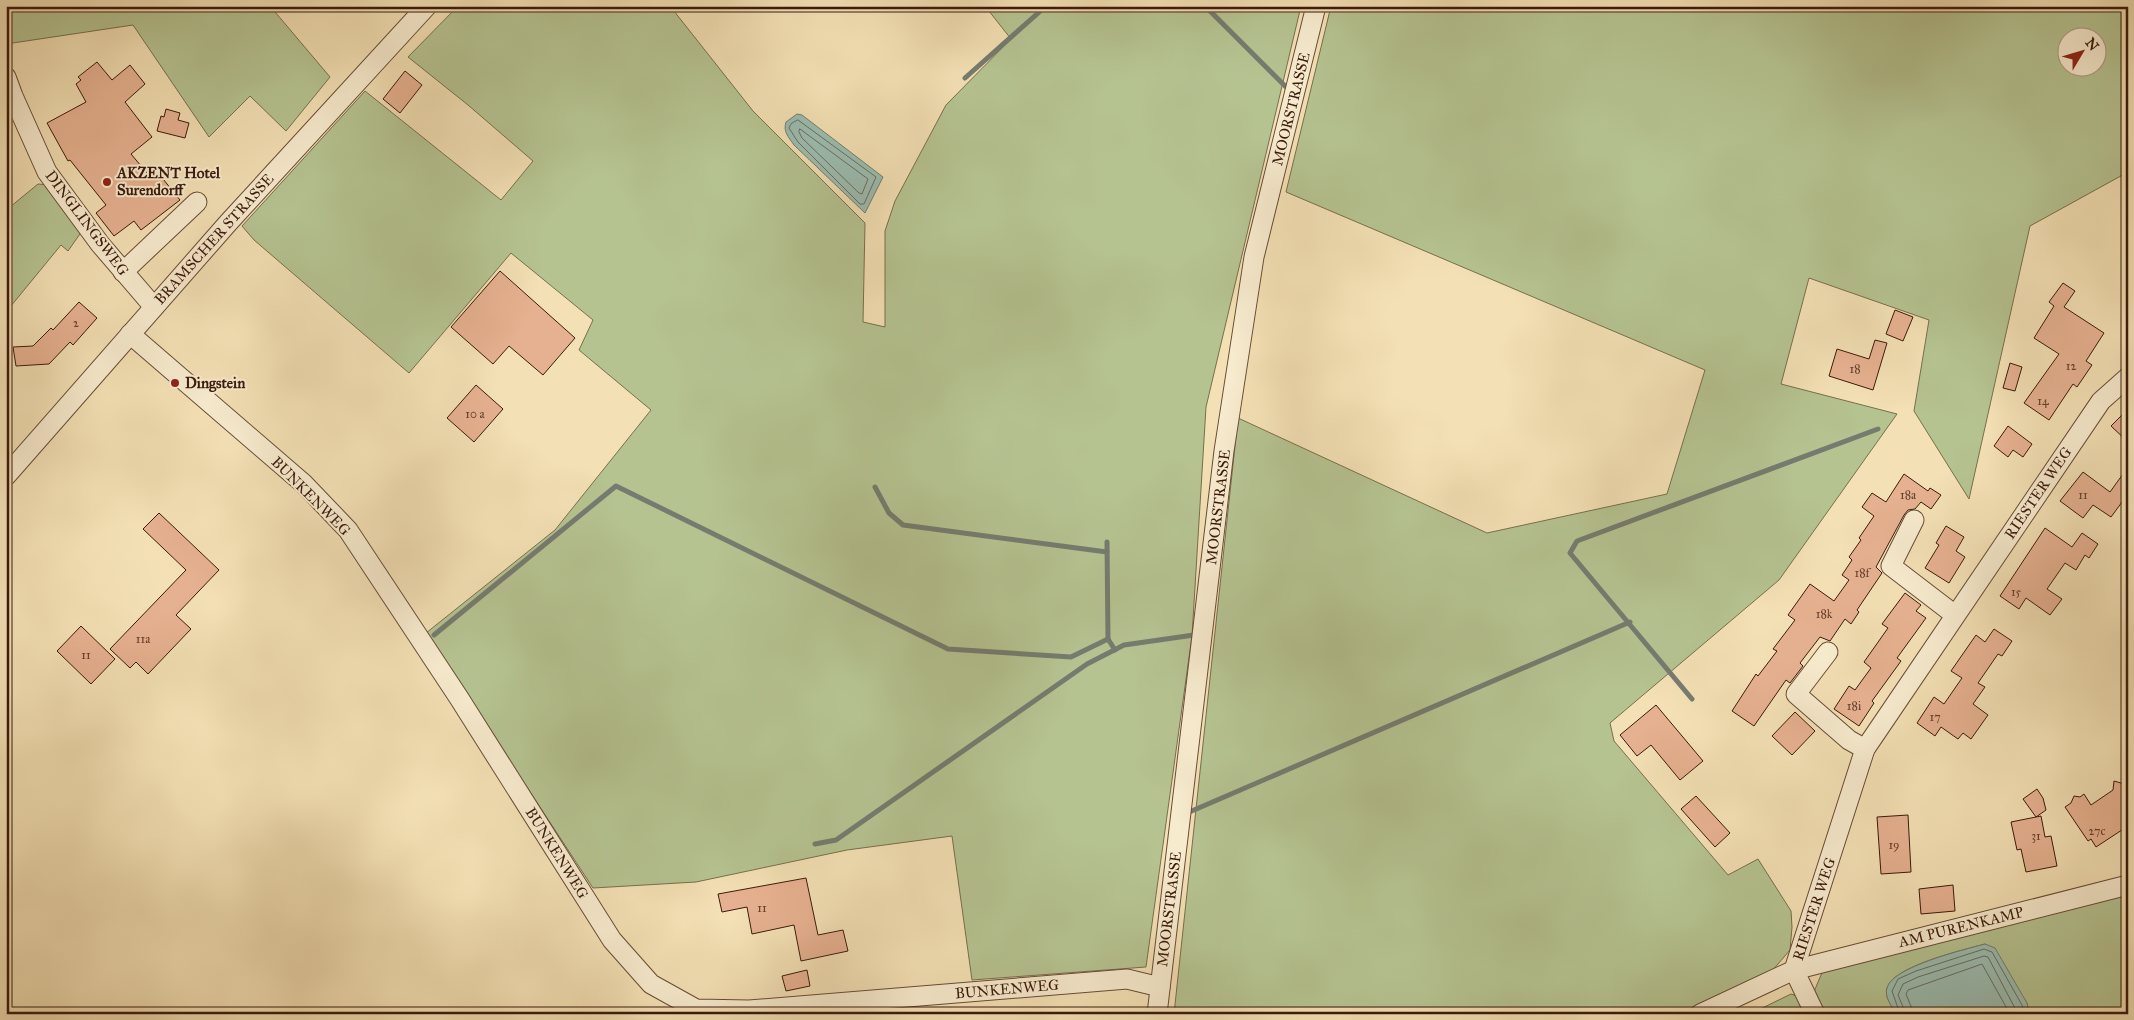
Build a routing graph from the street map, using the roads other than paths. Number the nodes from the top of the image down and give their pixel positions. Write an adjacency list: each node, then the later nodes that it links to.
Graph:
1 (427, 6): 6 (street, BRAMSCHER STRASSE)
2 (1316, 6): 16 (street, MOORSTRASSE)
3 (6, 77): 5 (street, DINGLINGSWEG)
4 (197, 202): 5 (street)
5 (123, 272): 6 (street, DINGLINGSWEG)
6 (154, 307): 7 (street, BRAMSCHER STRASSE)
7 (130, 334): 9 (street, BRAMSCHER STRASSE); 16 (street, BUNKENWEG)
8 (2126, 380): 11 (street, RIESTER WEG)
9 (6, 476)
10 (1914, 520): 11 (street)
11 (1955, 615): 13 (street, RIESTER WEG)
12 (1828, 652): 13 (street)
13 (1865, 749): 15 (street, RIESTER WEG)
14 (2128, 885): 15 (street, AM PURENKAMP)
15 (1794, 970): 18 (street, RIESTER WEG); 19 (street)
16 (1160, 987): 17 (street, MOORSTRASSE)
17 (1157, 1014)
18 (1700, 1014)
19 (1814, 1014)

